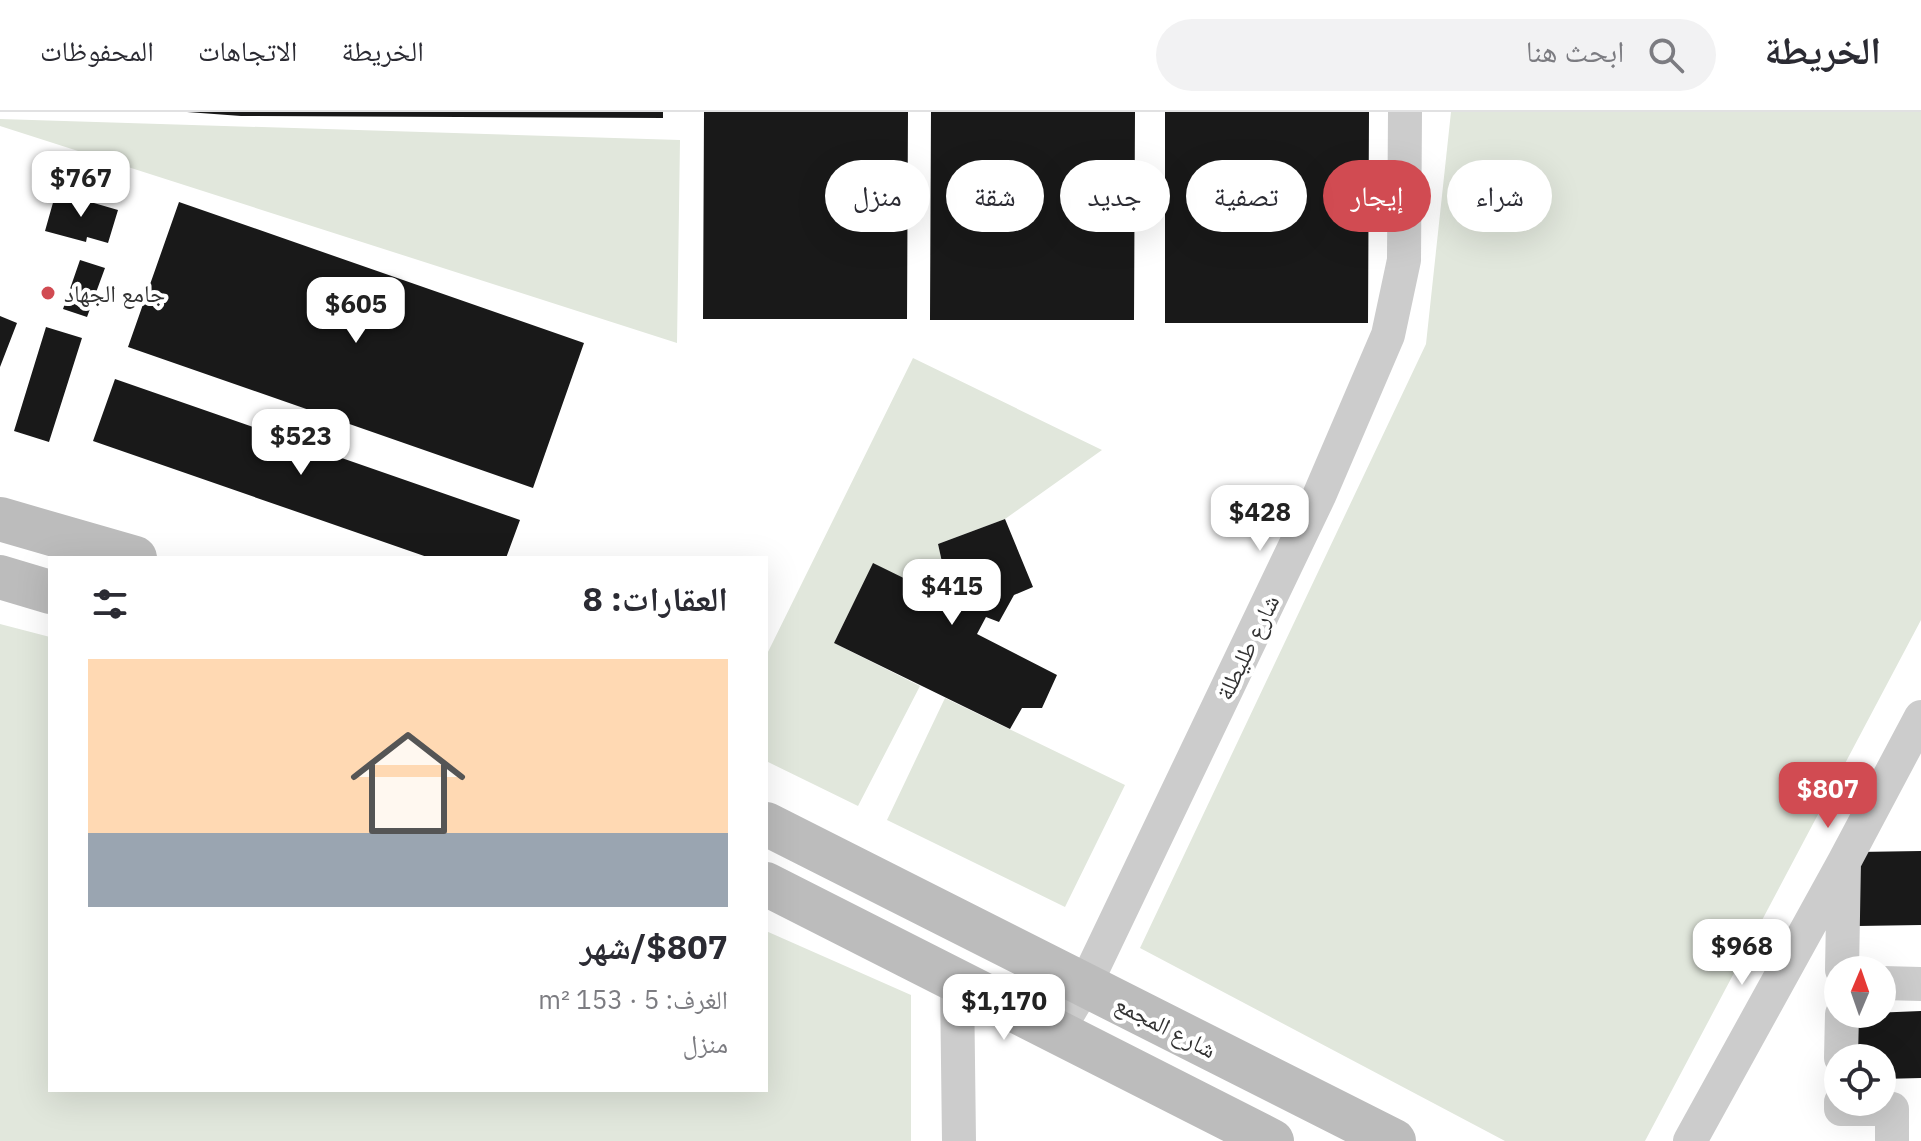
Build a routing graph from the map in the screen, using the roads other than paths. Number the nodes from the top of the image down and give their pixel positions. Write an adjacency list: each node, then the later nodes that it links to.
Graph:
1 (1405, 112): 14 (street, شارع طليطلة)
2 (0, 519): 3 (street)
3 (128, 556)
4 (0, 577): 5 (street)
5 (48, 591)
6 (1921, 717): 8 (street)
7 (768, 825): 14 (street, شارع المجمع)
8 (1844, 862): 10 (street); 20 (street)
9 (768, 885): 11 (street)
10 (1842, 956)
11 (957, 982): 15 (street); 17 (street)
12 (1896, 983): 13 (street)
13 (1921, 984)
14 (1085, 985): 15 (street, شارع طليطلة); 19 (street, شارع المجمع)
15 (1057, 1032): 18 (street)
16 (1892, 1116): 21 (street)
17 (959, 1141)
18 (1272, 1141)
19 (1394, 1141)
20 (1690, 1141)
21 (1892, 1141)

